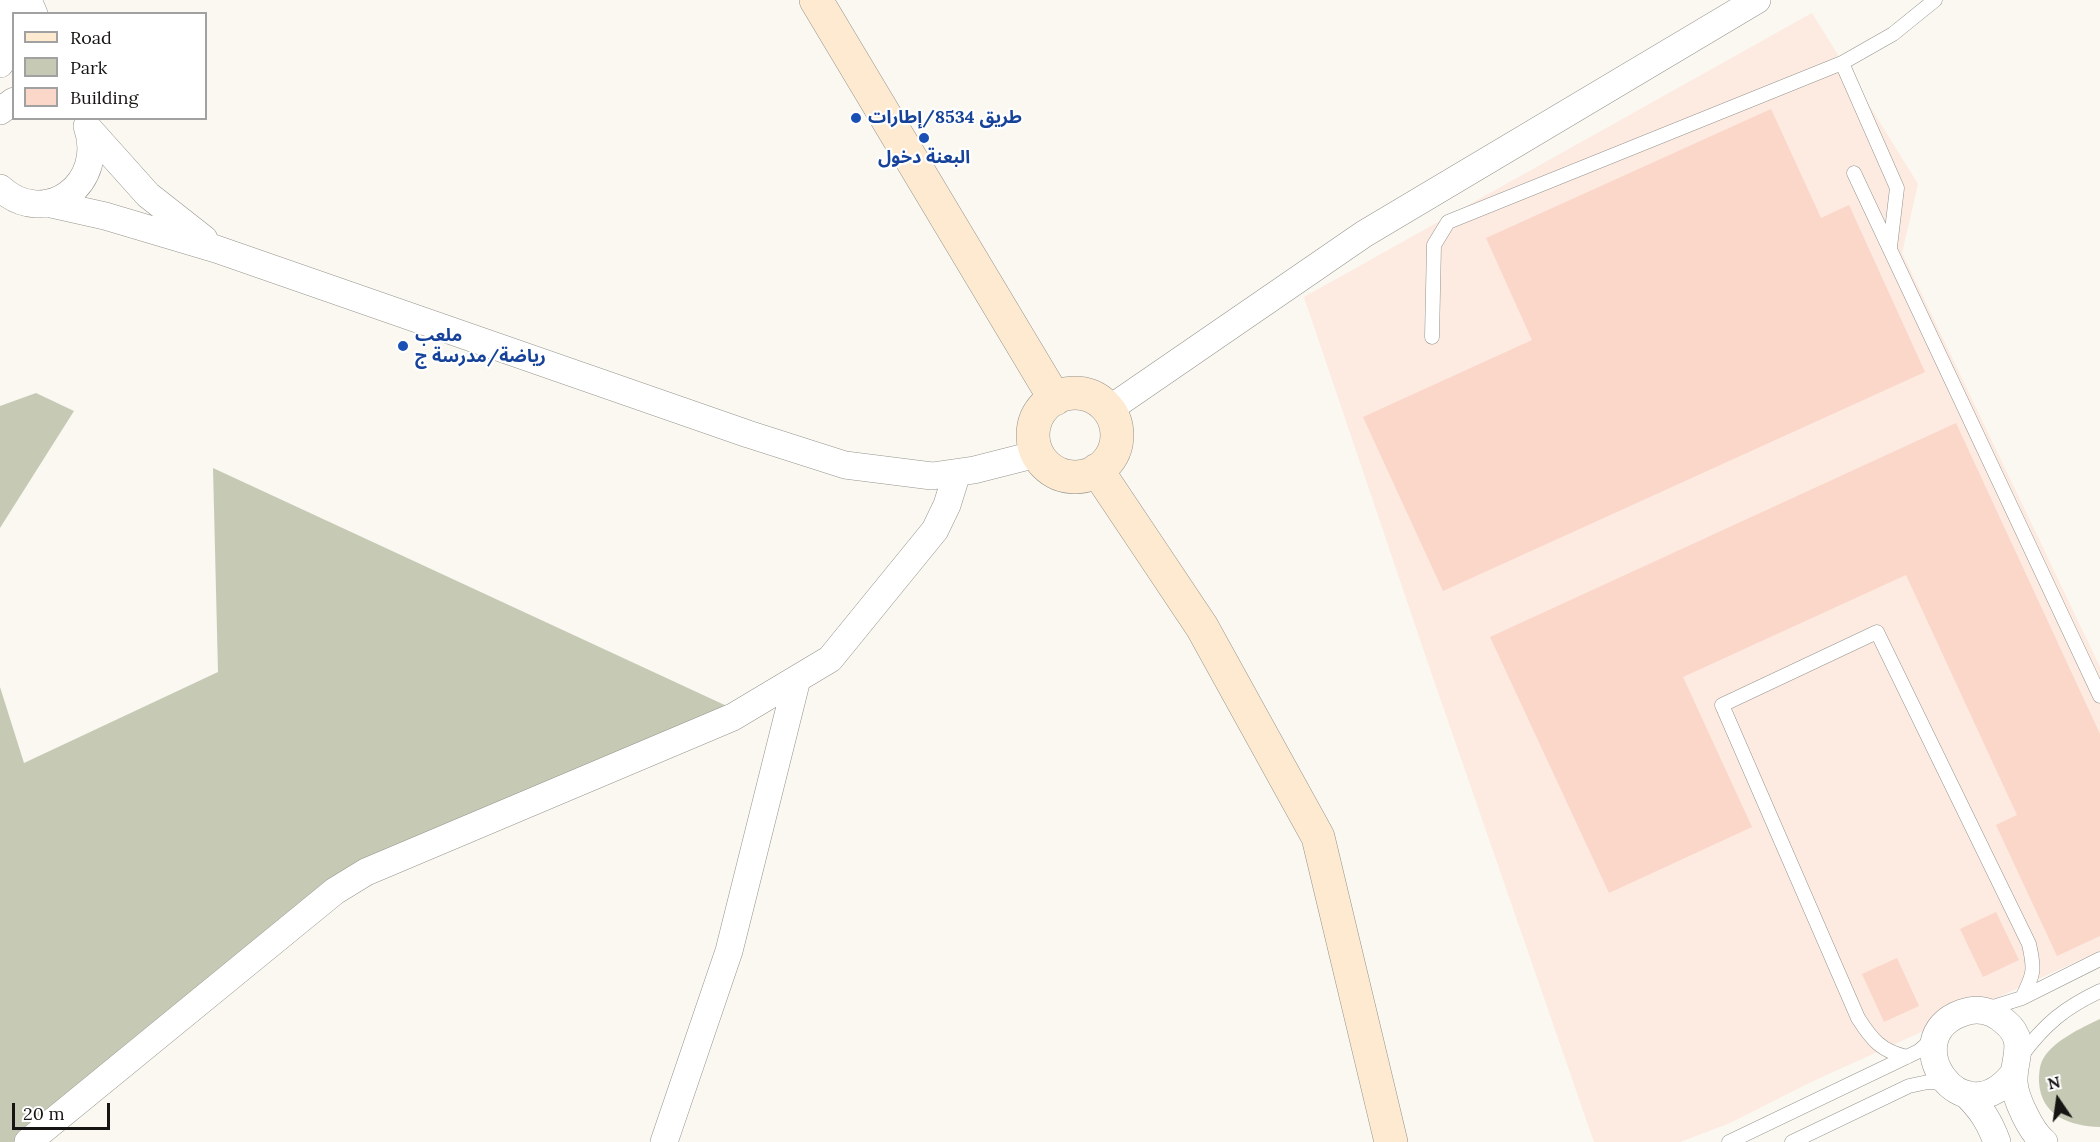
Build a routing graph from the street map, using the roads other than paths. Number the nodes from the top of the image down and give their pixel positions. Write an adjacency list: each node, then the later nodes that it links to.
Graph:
1 (6, 0): 6 (street)
2 (816, 0): 14 (main road)
3 (1757, 0): 15 (street)
4 (1935, 0): 5 (lane)
5 (1842, 63): 12 (lane); 13 (lane)
6 (0, 64)
7 (86, 123): 10 (street); 11 (street)
8 (1854, 173): 12 (lane)
9 (6, 196): 10 (street)
10 (47, 203): 11 (street)
11 (216, 249): 18 (street)
12 (1890, 250): 20 (lane)
13 (1432, 337)
14 (1054, 399): 15 (main road); 16 (main road)
15 (1108, 410): 17 (main road)
16 (1037, 454): 17 (main road); 18 (street)
17 (1097, 470): 24 (main road)
18 (957, 473): 19 (street)
19 (796, 679): 30 (street); 31 (street)
20 (2100, 696)
21 (2100, 959): 23 (lane)
22 (2100, 991): 28 (lane)
23 (2022, 998): 25 (lane); 27 (lane)
24 (1359, 1007): 32 (main road); 33 (main road)
25 (1983, 1011): 26 (street); 28 (street)
26 (1937, 1036): 27 (lane); 29 (street)
27 (1907, 1057): 34 (lane)
28 (2016, 1066): 29 (street); 37 (street)
29 (1956, 1088): 35 (lane); 36 (street)
30 (28, 1142)
31 (664, 1142)
32 (1376, 1142)
33 (1391, 1142)
34 (1728, 1142)
35 (1792, 1142)
36 (1997, 1142)
37 (2044, 1142)

